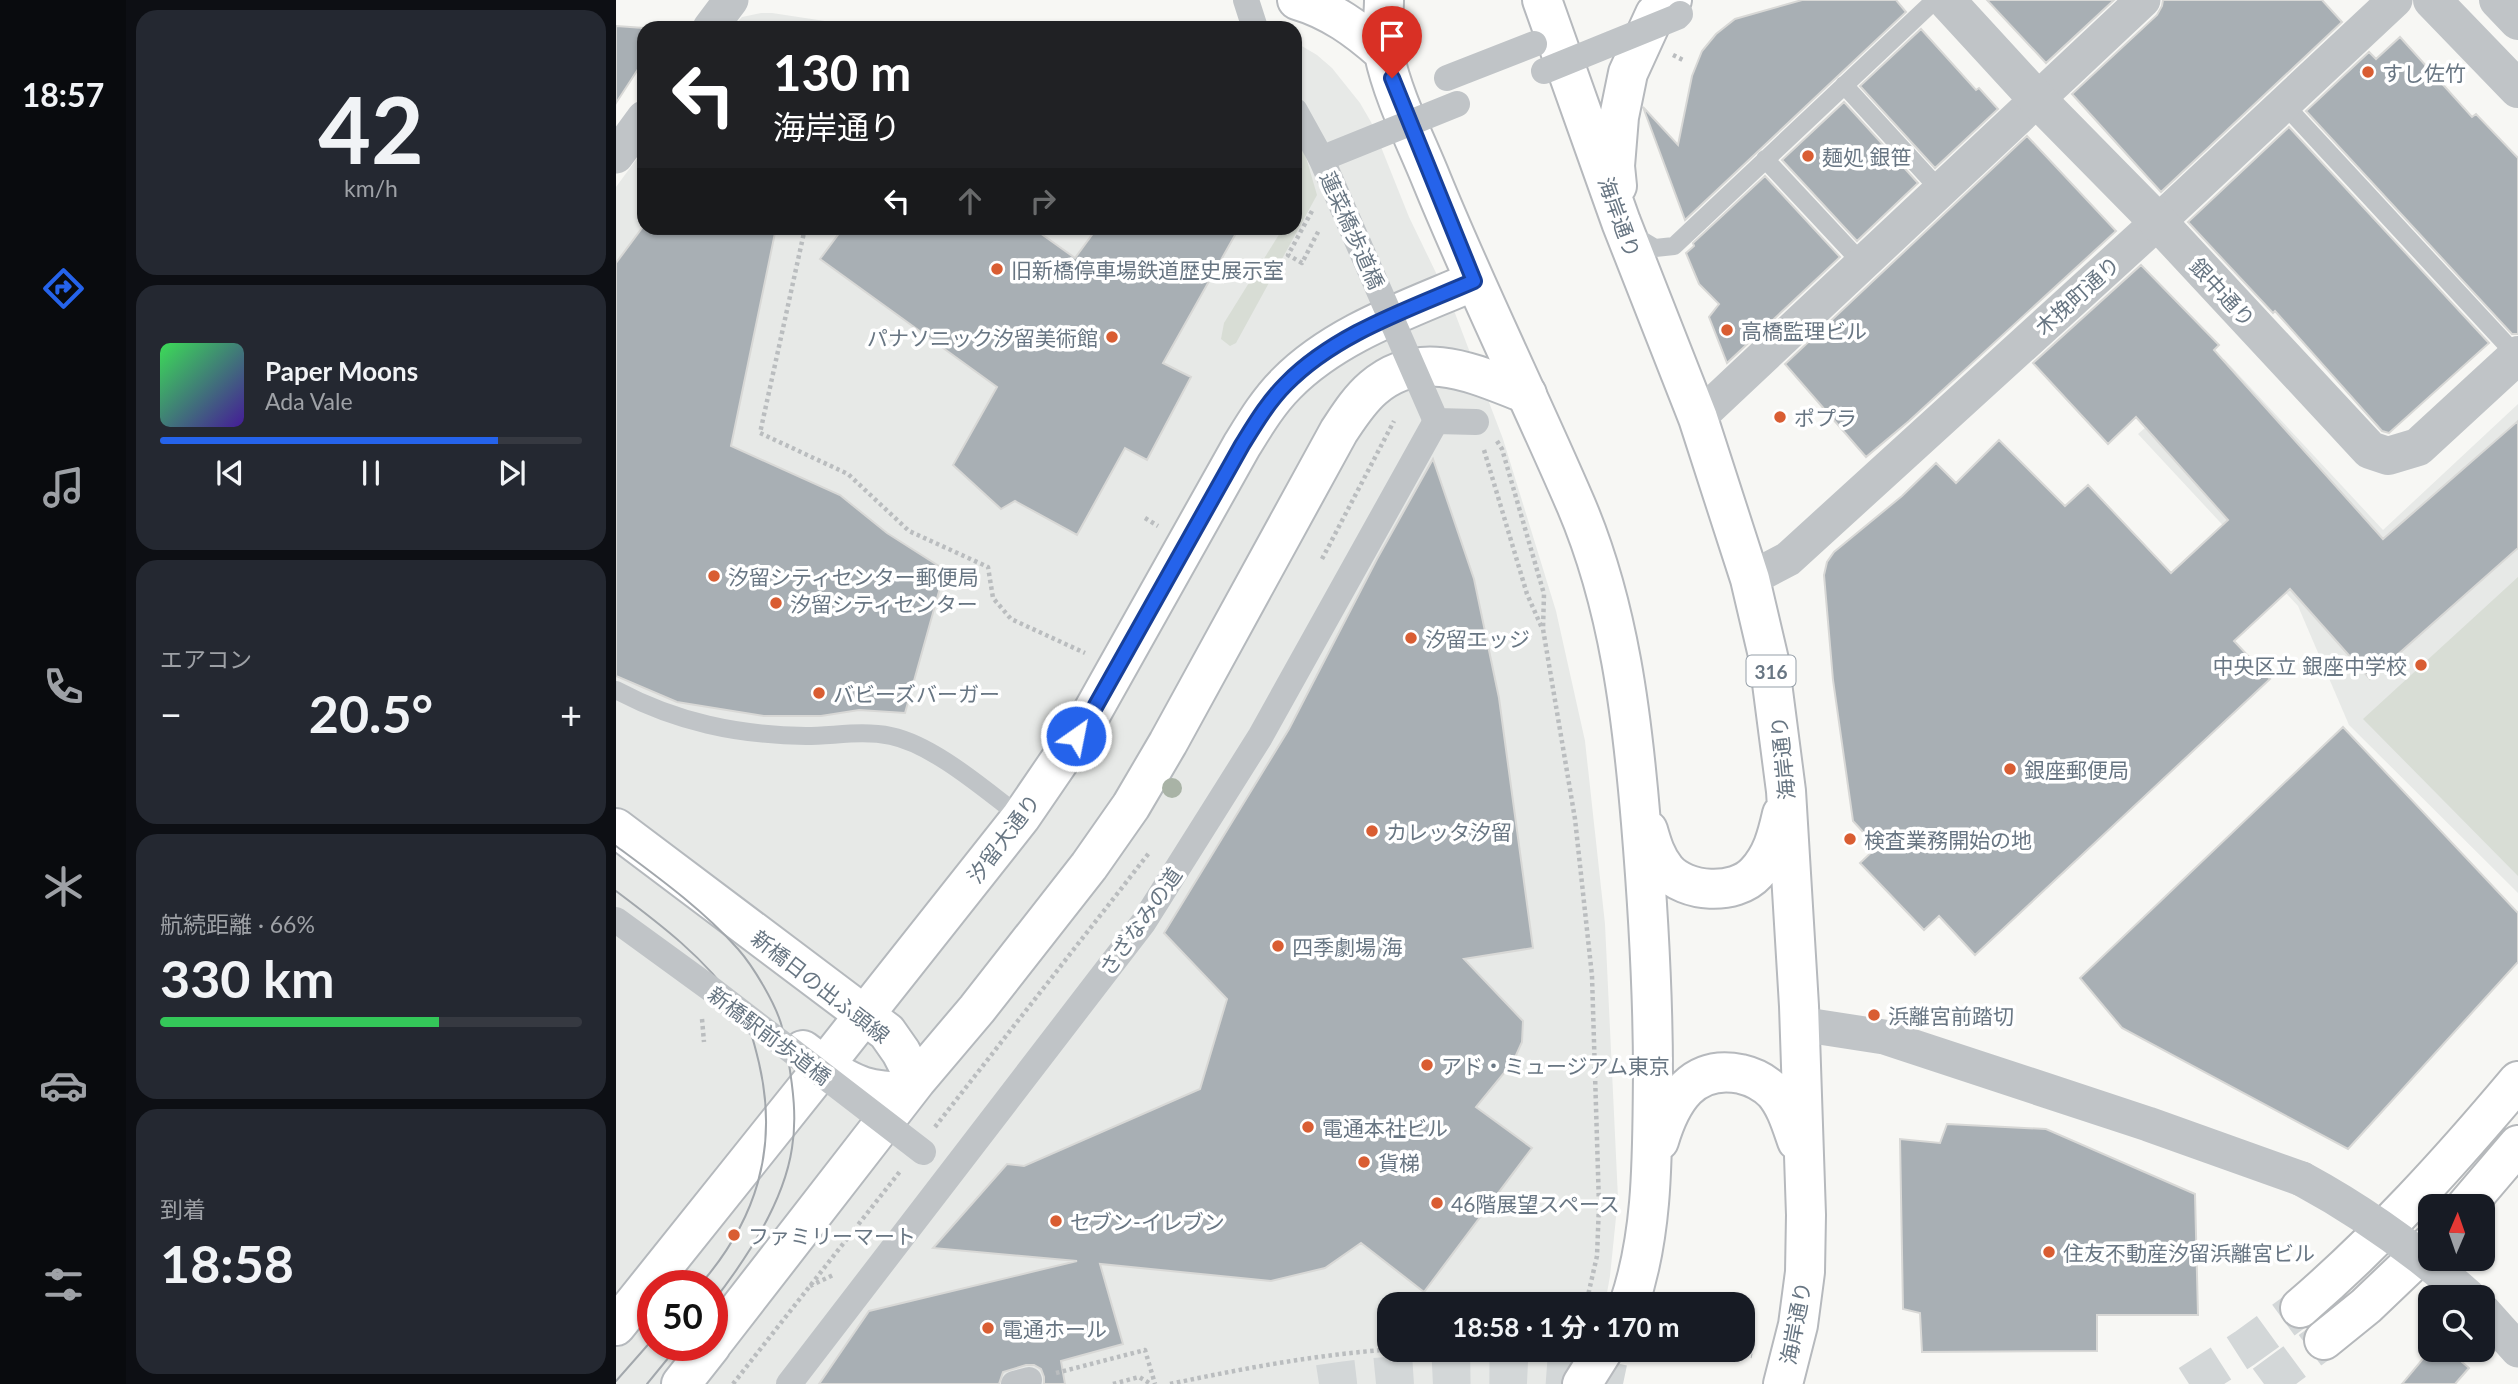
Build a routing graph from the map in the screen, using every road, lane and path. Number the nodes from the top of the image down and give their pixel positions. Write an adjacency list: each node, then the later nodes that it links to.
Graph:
1 (731, 0): 13 (street)
2 (1246, 0): 14 (street)
3 (1297, 0): 17 (main road)
4 (1384, 0): 17 (main road)
5 (1542, 0): 31 (main road, 海岸通り / 316)
6 (1935, 0): 20 (lane)
7 (1946, 0): 22 (street, 銀中通り)
8 (2143, 0): 22 (street)
9 (2395, 0): 24 (street, 木挽町通り)
10 (2432, 0): 21 (street)
11 (2498, 0): 15 (street)
12 (1678, 10): 18 (street, bridge); 31 (main road)
13 (715, 21)
14 (1253, 21)
15 (2518, 21)
16 (1534, 44): 19 (street, bridge)
17 (1383, 52): 35 (main road)
18 (1544, 71)
19 (1447, 78)
20 (1844, 85): 29 (lane); 30 (lane)
21 (2518, 89)
22 (2037, 99): 30 (street); 32 (street, 銀中通り)
23 (1457, 104): 27 (street, bridge)
24 (2284, 104): 32 (street, 木挽町通り); 36 (lane)
25 (1302, 125): 40 (street, 蓮菜橋歩道橋, bridge)
26 (637, 128): 28 (street)
27 (1333, 153)
28 (616, 156)
29 (1765, 159): 31 (lane); 34 (lane)
30 (1940, 190): 34 (street)
31 (1621, 222): 39 (main road, 海岸通り / 316)
32 (2158, 222): 36 (street, 銀中通り); 43 (street, 木挽町通り)
33 (803, 235): 45 (path)
34 (1862, 262): 39 (street)
35 (1474, 281): 37 (main road); 49 (main road, 汐留大通り)
36 (2517, 356)
37 (1527, 394): 48 (main road); 58 (main road)
38 (1398, 412): 42 (path)
39 (1698, 418): 43 (main road, 海岸通り / 316)
40 (1436, 421): 41 (street, bridge); 64 (street, さざなみの道)
41 (1484, 426): 44 (path); 44 (path)
42 (1319, 565)
43 (1750, 579): 47 (main road, 海岸通り / 316)
44 (1543, 629): 70 (path)
45 (1074, 648)
46 (616, 690): 49 (lane)
47 (1786, 791): 48 (main road); 55 (main road, 海岸通り / 316)
48 (1639, 803): 62 (main road)
49 (1021, 817): 54 (main road, 汐留大通り)
50 (616, 828): 54 (main road, 新橋日の出ふ頭線)
51 (1150, 851): 60 (path)
52 (616, 912): 56 (main road)
53 (616, 920): 60 (street, 新橋駅前歩道橋, bridge)
54 (863, 1015): 56 (main road, 汐留大通り); 58 (main road, 新橋日の出ふ頭線)
55 (1800, 1024): 61 (main road, 海岸通り / 316); 68 (street, bridge)
56 (824, 1066): 58 (main road); 74 (main road)
57 (2518, 1081): 72 (main road)
58 (912, 1086): 73 (main road)
59 (2518, 1145): 65 (main road)
60 (926, 1148): 64 (street, 新橋駅前歩道橋)
61 (1804, 1162): 62 (main road); 87 (main road, 海岸通り / 316)
62 (1650, 1167): 71 (main road)
63 (902, 1169): 69 (path)
64 (951, 1175): 82 (street, さざなみの道)
65 (2476, 1194)
66 (2418, 1256): 75 (main road)
67 (831, 1277): 69 (path)
68 (2454, 1285)
69 (808, 1287): 81 (path)
70 (1589, 1292)
71 (1633, 1292)
72 (2300, 1308)
73 (728, 1323)
74 (616, 1326)
75 (2324, 1340)
76 (1377, 1351): 85 (path)
77 (699, 1361): 80 (main road)
78 (1595, 1362): 86 (main road)
79 (1021, 1382): 84 (path)
80 (681, 1384)
81 (733, 1384)
82 (789, 1384)
83 (1113, 1384): 84 (path)
84 (1153, 1384)
85 (1170, 1384)
86 (1581, 1384)
87 (1783, 1384)

